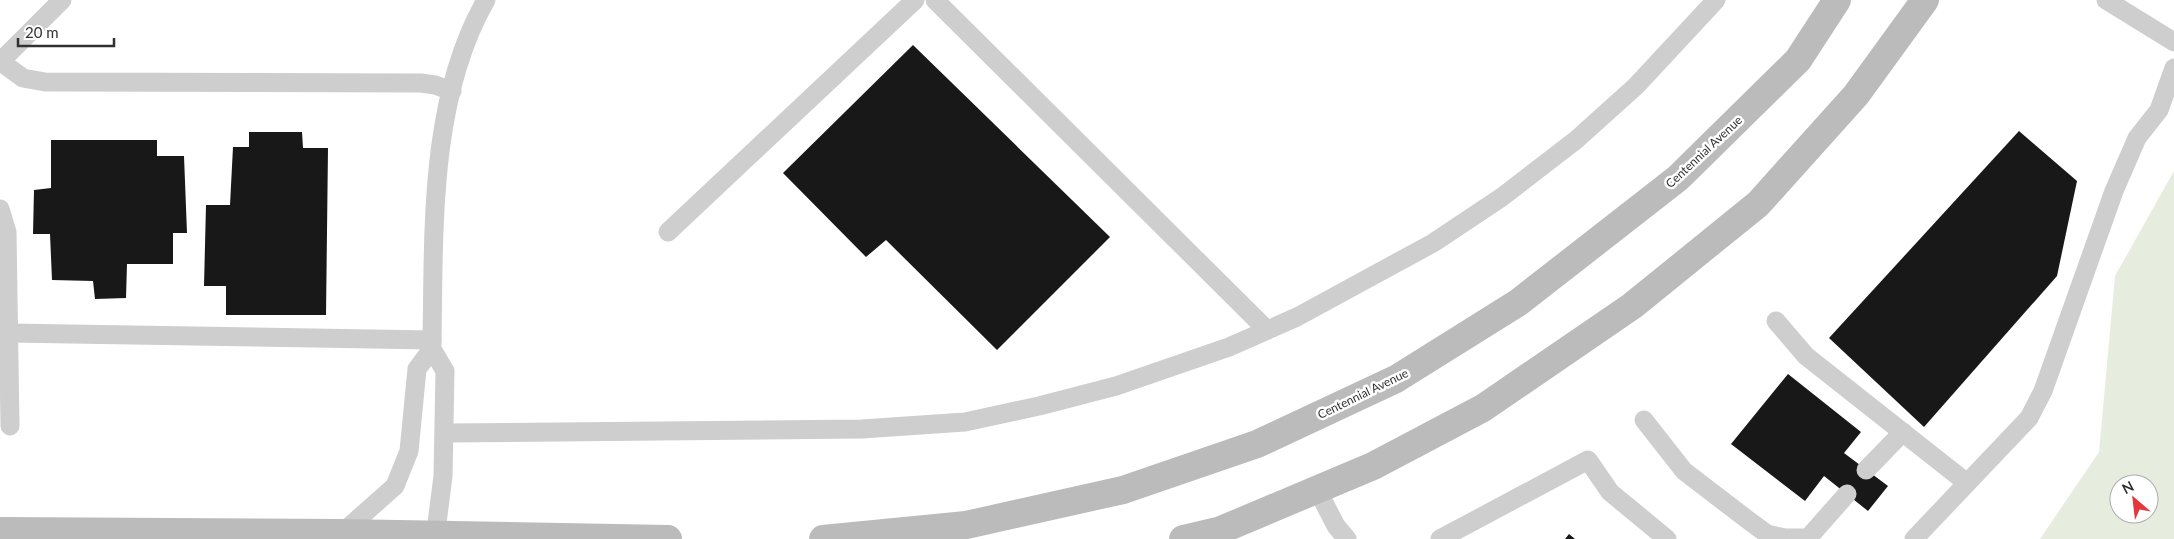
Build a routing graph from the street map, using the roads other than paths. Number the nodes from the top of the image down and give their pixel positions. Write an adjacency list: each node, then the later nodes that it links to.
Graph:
1 (62, 0): 10 (lane)
2 (486, 0): 12 (lane)
3 (915, 0): 14 (lane)
4 (935, 0): 16 (lane)
5 (1716, 0): 16 (lane)
6 (1837, 0): 31 (main road, Centennial Avenue)
7 (1925, 0): 25 (main road)
8 (2106, 0): 9 (lane)
9 (2174, 42)
10 (0, 62): 12 (lane)
11 (2174, 68): 24 (lane)
12 (452, 91): 18 (lane)
13 (0, 210): 17 (lane)
14 (668, 232)
15 (1776, 322): 21 (lane)
16 (1268, 330): 22 (lane)
17 (9, 333): 18 (lane); 20 (lane)
18 (432, 345): 22 (lane); 28 (lane)
19 (1644, 420): 26 (lane)
20 (10, 426)
21 (1903, 432): 23 (lane); 24 (lane)
22 (445, 433): 29 (lane)
23 (1866, 470)
24 (1967, 483): 36 (lane)
25 (1318, 489): 32 (main road); 33 (lane)
26 (1847, 494)
27 (0, 531): 28 (main road)
28 (342, 533): 29 (main road)
29 (435, 537): 30 (main road)
30 (668, 539)
31 (823, 539)
32 (1183, 539)
33 (1347, 539)
34 (1440, 539): 35 (lane)
35 (1667, 539)
36 (1914, 539)

